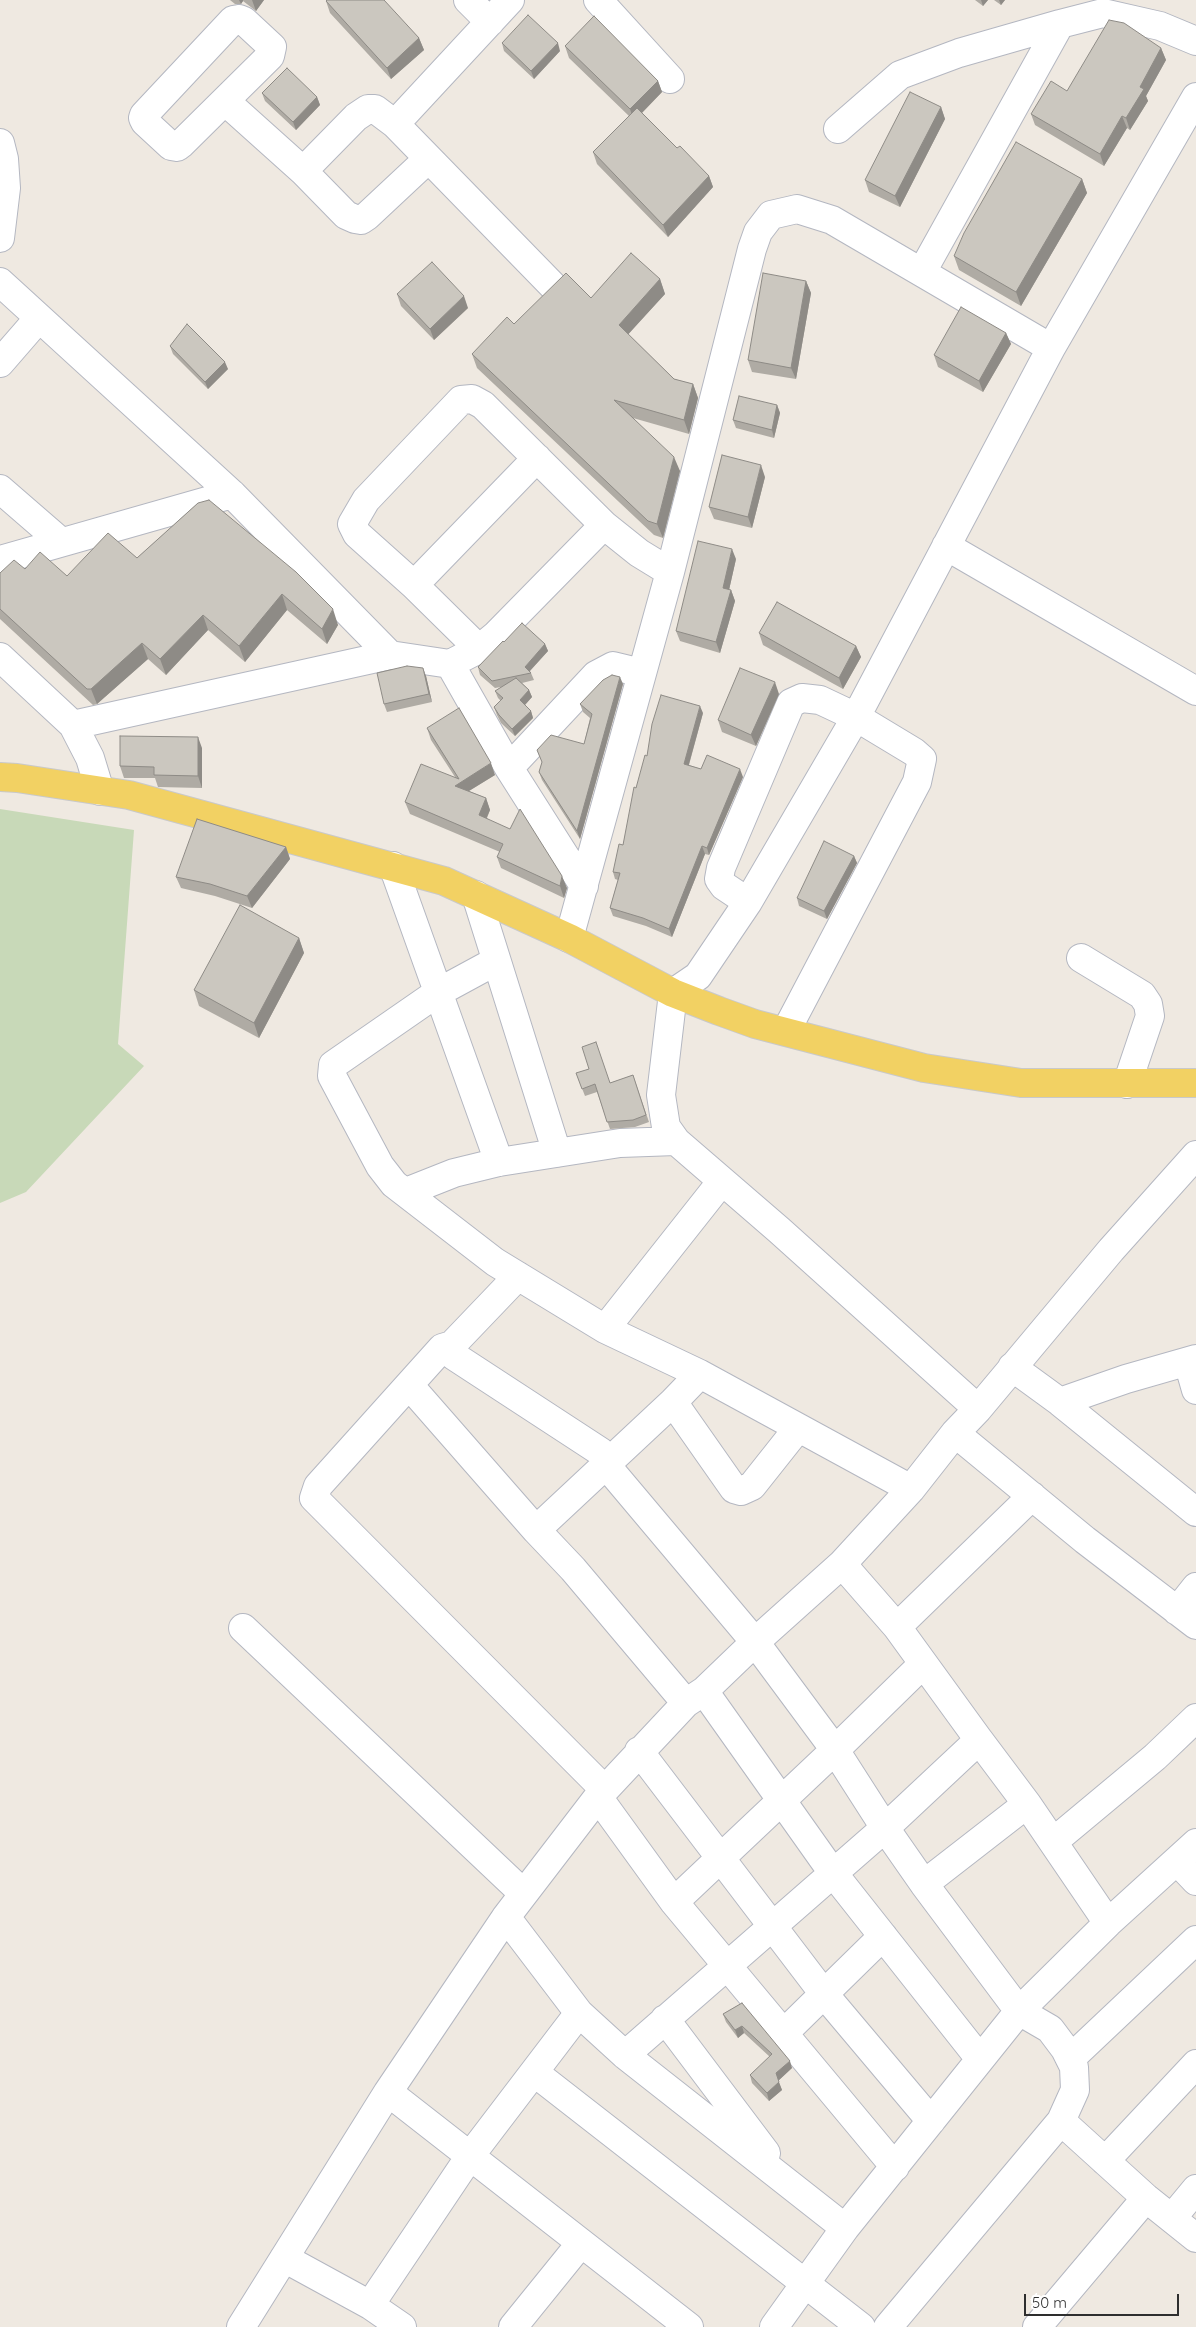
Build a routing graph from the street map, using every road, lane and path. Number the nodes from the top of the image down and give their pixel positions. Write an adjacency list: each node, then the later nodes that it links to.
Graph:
1 (468, 0): 4 (street)
2 (510, 0): 4 (street)
3 (598, 0): 7 (street)
4 (490, 22): 10 (street)
5 (1060, 24): 6 (street); 11 (street); 16 (street)
6 (1196, 40)
7 (670, 79)
8 (1196, 97): 20 (street)
9 (225, 101): 9 (street); 14 (street)
10 (395, 124): 13 (street); 14 (street)
11 (838, 129)
12 (0, 143): 15 (street)
13 (428, 159): 14 (street); 18 (street)
14 (303, 171)
15 (0, 238)
16 (922, 272): 20 (street); 29 (street)
17 (0, 282): 19 (street)
18 (552, 285)
19 (39, 318): 21 (street); 24 (street)
20 (1051, 348): 27 (street)
21 (0, 363)
22 (537, 458): 25 (street); 30 (street); 30 (street)
23 (0, 490): 26 (street)
24 (232, 494): 26 (street); 32 (street)
25 (604, 526): 29 (street); 31 (street)
26 (60, 541): 28 (street)
27 (946, 546): 36 (street); 37 (street)
28 (0, 560)
29 (670, 572): 35 (street)
30 (414, 585): 31 (street)
31 (479, 649): 34 (street)
32 (390, 655): 34 (street); 38 (street)
33 (0, 657): 38 (street)
34 (450, 664): 39 (street)
35 (642, 673): 39 (street); 43 (street)
36 (1196, 692)
37 (856, 717): 45 (street); 45 (street); 51 (street)
38 (73, 726): 41 (street)
39 (510, 768): 43 (street)
40 (0, 777): 41 (main road)
41 (100, 790): 42 (main road)
42 (393, 866): 44 (main road); 49 (street)
43 (584, 886): 46 (street)
44 (476, 895): 46 (main road); 48 (street)
45 (748, 902): 50 (street)
46 (569, 938): 50 (main road)
47 (1081, 958): 53 (street)
48 (496, 961): 49 (street); 55 (street)
49 (438, 993): 57 (street); 59 (street)
50 (672, 993): 51 (main road); 54 (street)
51 (786, 1030): 53 (main road)
52 (1196, 1083): 53 (main road)
53 (1127, 1084)
54 (676, 1141): 55 (street); 58 (street)
55 (557, 1153): 57 (street)
56 (1196, 1156): 64 (street)
57 (499, 1162): 59 (street)
58 (722, 1181): 61 (street); 70 (street)
59 (406, 1192): 60 (street)
60 (518, 1276): 61 (street); 62 (street)
61 (605, 1329): 65 (street)
62 (452, 1345): 66 (street); 73 (street)
63 (1192, 1360): 67 (street); 69 (street)
64 (1012, 1367): 69 (street); 70 (street)
65 (700, 1374): 68 (street); 71 (street)
66 (409, 1385): 77 (street); 90 (street)
67 (1196, 1390)
68 (673, 1402): 71 (street); 73 (street)
69 (1060, 1402): 76 (street)
70 (978, 1409): 72 (street)
71 (798, 1428): 74 (street)
72 (955, 1433): 74 (street); 75 (street)
73 (606, 1465): 77 (street); 83 (street)
74 (911, 1489): 78 (street)
75 (1032, 1496): 80 (street); 81 (street)
76 (1196, 1512)
77 (536, 1530): 85 (street)
78 (842, 1564): 81 (street); 83 (street)
79 (1196, 1587): 80 (street)
80 (1187, 1618)
81 (897, 1627): 84 (street)
82 (243, 1628): 100 (street)
83 (755, 1642): 85 (street); 88 (street)
84 (923, 1664): 87 (street); 88 (street)
85 (695, 1697): 89 (street); 91 (street)
86 (1196, 1718): 94 (street)
87 (979, 1740): 92 (street); 93 (street)
88 (835, 1750): 91 (street); 93 (street)
89 (639, 1751): 90 (street); 96 (street)
90 (601, 1793): 100 (street); 101 (street)
91 (782, 1800): 96 (street); 97 (street)
92 (1027, 1804): 94 (street); 99 (street)
93 (884, 1828): 97 (street); 99 (street)
94 (1053, 1842): 103 (street)
95 (1186, 1852): 98 (street); 103 (street)
96 (720, 1858): 101 (street); 104 (street)
97 (833, 1873): 104 (street); 105 (street)
98 (1196, 1881)
99 (924, 1884): 109 (street)
100 (523, 1893): 102 (street)
101 (674, 1902): 107 (street)
102 (506, 1917): 110 (street); 118 (street)
103 (1108, 1923): 109 (street)
104 (772, 1926): 107 (street); 108 (street)
105 (882, 1936): 108 (street); 114 (street)
106 (1196, 1940): 115 (street)
107 (726, 1966): 111 (street); 112 (street)
108 (824, 1994): 112 (street); 119 (street)
109 (1019, 2011): 114 (street); 115 (street)
110 (579, 2013): 113 (street); 117 (street)
111 (665, 2018): 113 (street); 124 (street)
112 (783, 2034): 123 (street)
113 (625, 2055): 124 (street)
114 (980, 2059): 119 (street)
115 (1070, 2059): 120 (street)
116 (1196, 2064): 122 (street)
117 (535, 2073): 121 (street); 132 (street)
118 (388, 2092): 121 (street); 131 (street)
119 (931, 2121): 123 (street)
120 (1060, 2121): 122 (street); 140 (street)
121 (470, 2156): 130 (street); 133 (street)
122 (1105, 2161): 126 (street)
123 (895, 2167): 128 (street)
124 (788, 2183): 128 (street)
125 (1196, 2190): 127 (street)
126 (1146, 2198): 127 (street); 141 (street)
127 (1172, 2218): 129 (street)
128 (845, 2228): 132 (street)
129 (1196, 2238)
130 (581, 2243): 136 (street); 137 (street)
131 (284, 2258): 133 (street); 134 (street)
132 (807, 2283): 138 (street); 139 (street)
133 (370, 2305): 135 (street)
134 (241, 2327)
135 (402, 2327)
136 (513, 2327)
137 (689, 2327)
138 (774, 2327)
139 (861, 2327)
140 (888, 2327)
141 (1037, 2327)

